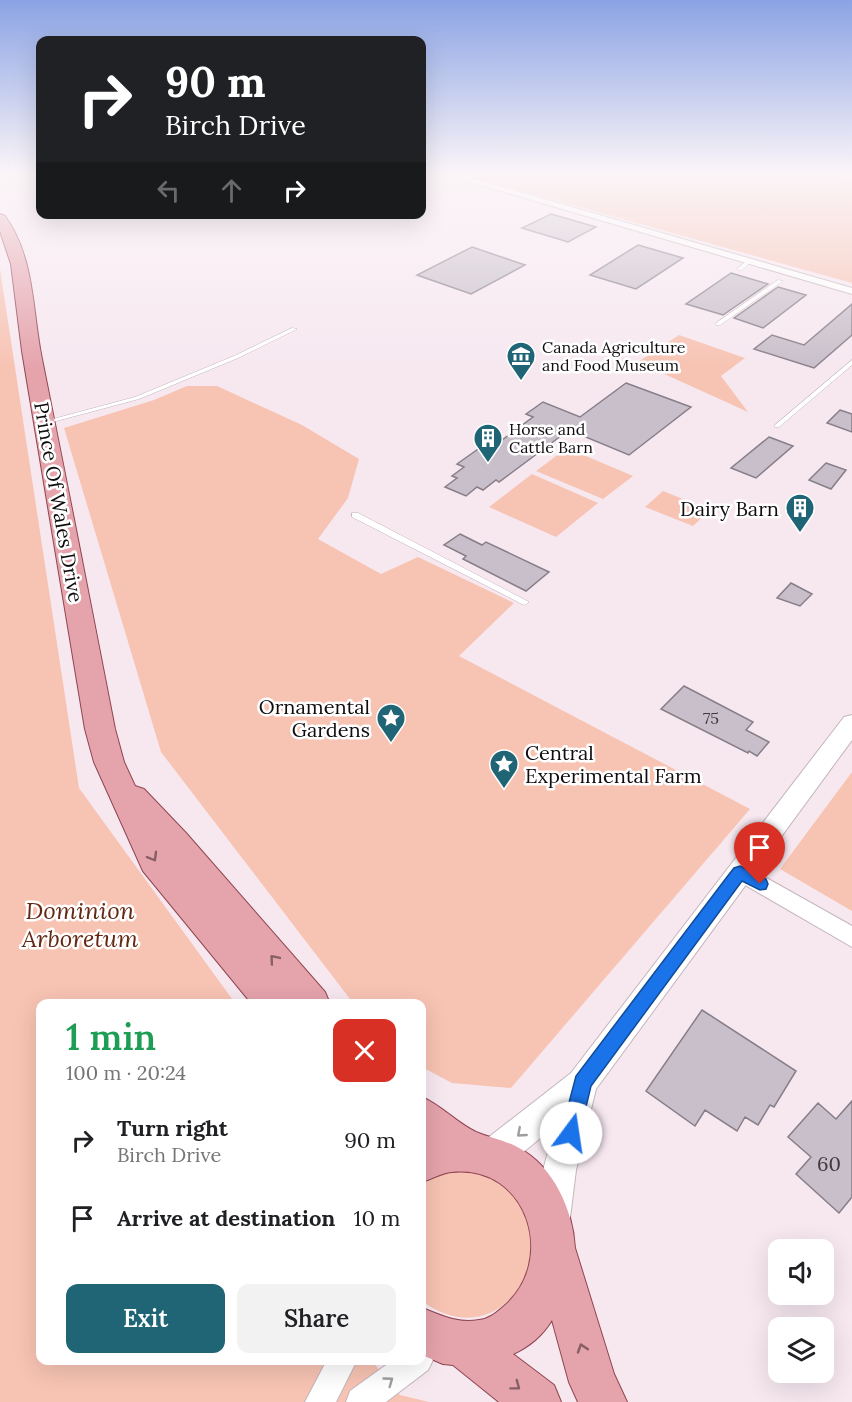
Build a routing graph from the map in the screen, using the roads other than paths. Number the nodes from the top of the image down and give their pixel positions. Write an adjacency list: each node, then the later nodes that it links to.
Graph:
1 (11, 237): 10 (main road, Prince Of Wales Drive)
2 (668, 237): 3 (street)
3 (749, 261): 4 (lane); 6 (street)
4 (740, 269)
5 (780, 281): 7 (lane)
6 (852, 291)
7 (718, 324)
8 (294, 329): 10 (lane)
9 (852, 362): 11 (lane)
10 (45, 422): 15 (main road, Prince Of Wales Drive)
11 (777, 426)
12 (355, 514): 13 (lane)
13 (525, 602)
14 (852, 723): 16 (street)
15 (121, 784): 18 (main road, Prince Of Wales Drive, one-way to 18); 19 (main road, Prince Of Wales Drive, one-way to 15)
16 (740, 872): 17 (street); 20 (street)
17 (852, 937)
18 (271, 999)
19 (308, 999)
20 (582, 1083): 22 (street, one-way to 22); 24 (street)
21 (426, 1120): 22 (main road)
22 (479, 1153): 23 (main road); 24 (main road)
23 (426, 1160)
24 (554, 1238): 25 (main road); 31 (main road, one-way to 24)
25 (434, 1347): 30 (main road, one-way to 30)
26 (340, 1365): 28 (street)
27 (410, 1365): 29 (street, one-way to 27)
28 (320, 1402)
29 (361, 1402)
30 (537, 1402)
31 (603, 1402)

